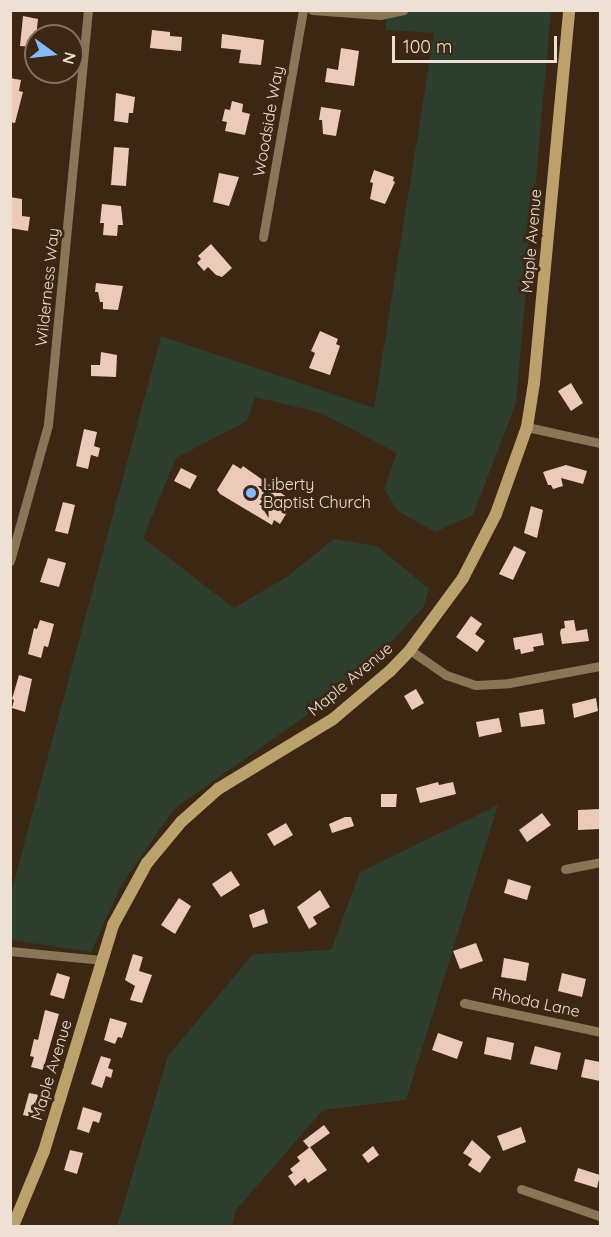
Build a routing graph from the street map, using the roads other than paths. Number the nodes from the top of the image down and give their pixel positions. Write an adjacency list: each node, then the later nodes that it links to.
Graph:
1 (88, 10): 9 (street, Wilderness Way)
2 (303, 10): 6 (street, Woodside Way)
3 (312, 10): 4 (street)
4 (403, 10)
5 (569, 10): 7 (main road, Maple Avenue)
6 (263, 237)
7 (527, 427): 8 (street); 10 (main road, Maple Avenue)
8 (600, 443)
9 (10, 561)
10 (410, 650): 11 (street); 15 (main road, Maple Avenue)
11 (600, 666)
12 (600, 862): 13 (street)
13 (565, 869)
14 (10, 951): 15 (street)
15 (101, 960): 20 (main road, Maple Avenue)
16 (464, 1003): 17 (street, Rhoda Lane)
17 (600, 1032)
18 (521, 1189): 19 (street)
19 (600, 1216)
20 (13, 1227)

